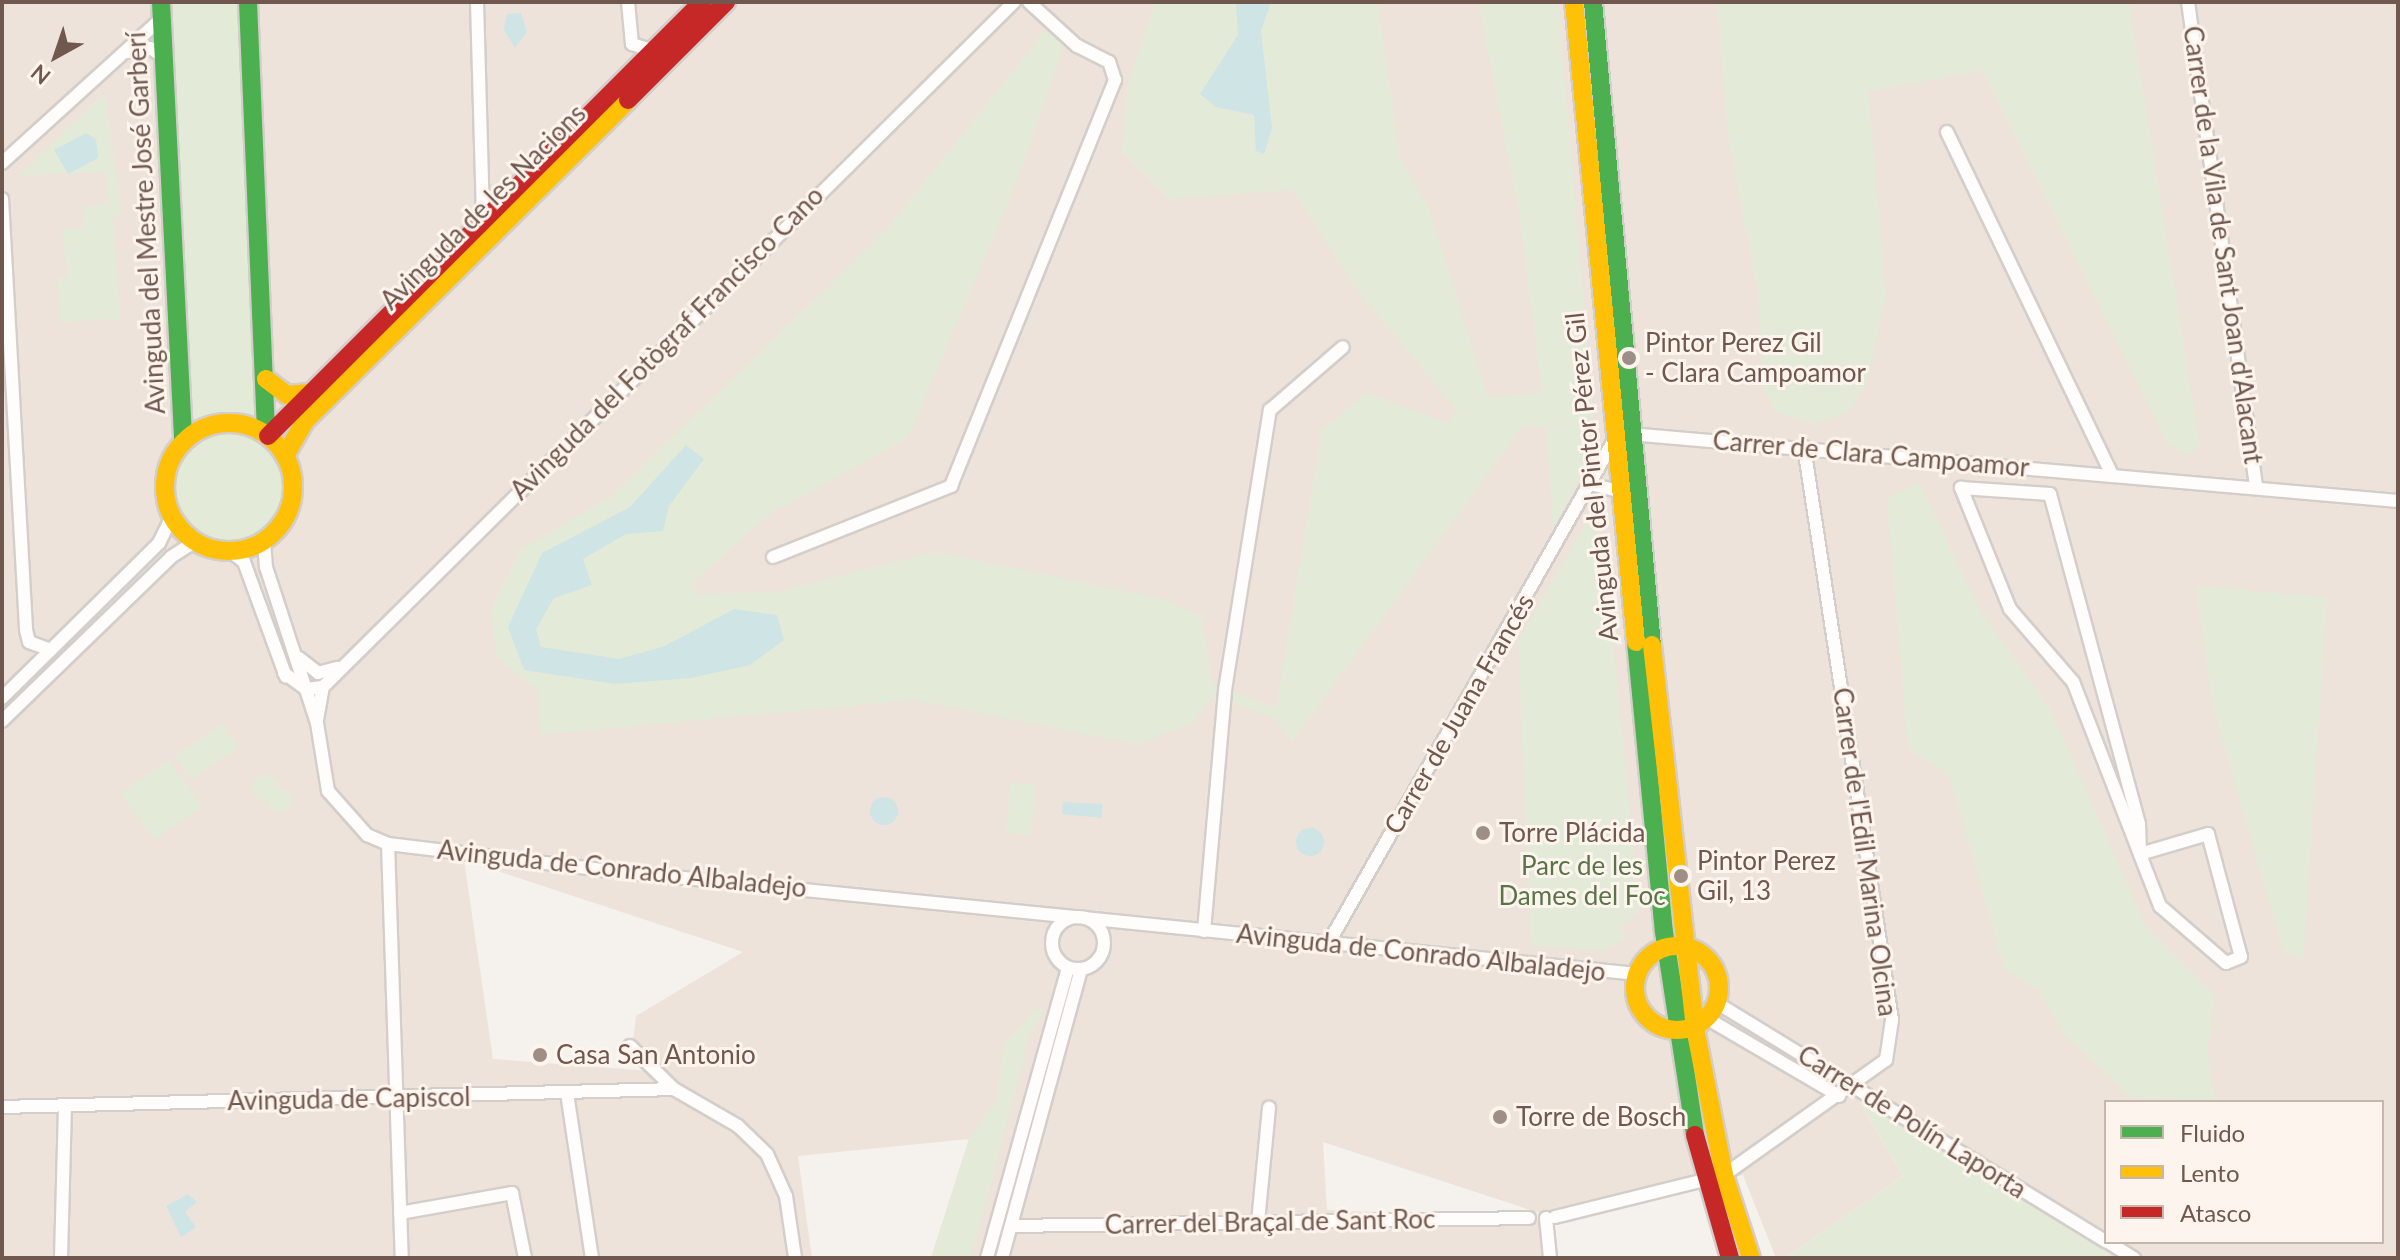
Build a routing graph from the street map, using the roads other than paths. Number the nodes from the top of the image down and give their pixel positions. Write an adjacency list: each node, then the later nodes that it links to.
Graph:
1 (248, 2): 20 (street)
2 (477, 2): 18 (street)
3 (628, 2): 12 (street)
4 (702, 2): 12 (street, Avinguda de les Nacions)
5 (726, 2): 26 (street, Avinguda de les Nacions)
6 (1014, 2): 39 (street, Avinguda del Fotògraf Francisco Cano)
7 (1029, 2): 36 (street)
8 (1574, 2): 23 (street, Avinguda del Pintor Pérez Gil)
9 (1593, 2): 23 (street, Avinguda del Pintor Pérez Gil)
10 (2188, 2): 29 (street, Carrer de la Vila de Sant Joan d'Alacant)
11 (162, 10): 13 (street); 14 (street, Avinguda del Mestre José Garberí)
12 (653, 51): 18 (street, Avinguda de les Nacions)
13 (127, 52): 14 (street); 16 (street)
14 (164, 57): 24 (street, Avinguda del Mestre José Garberí)
15 (1947, 132): 27 (street)
16 (2, 163)
17 (2, 199): 37 (street)
18 (483, 223): 21 (street, Avinguda de les Nacions)
19 (1343, 347): 51 (street, Avinguda de Conrado Albaladejo)
20 (266, 379): 21 (street); 22 (street)
21 (312, 393): 22 (street, Avinguda de les Nacions)
22 (267, 435): 24 (street); 26 (street)
23 (1621, 438): 25 (street, Carrer de Clara Campoamor); 28 (street, Carrer de Juana Francés); 30 (street, Avinguda del Pintor Pérez Gil); 55 (street, Avinguda del Pintor Pérez Gil)
24 (183, 441): 32 (street)
25 (1804, 447): 27 (street, Carrer de Clara Campoamor); 60 (street, Carrer de l'Edil Marina Olcina)
26 (285, 456): 33 (street)
27 (2112, 475): 29 (street, Carrer de Clara Campoamor)
28 (1590, 484): 30 (street); 54 (street, Carrer de Juana Francés)
29 (2256, 488): 31 (street, Carrer de Clara Campoamor)
30 (1618, 491): 55 (street, Avinguda del Pintor Pérez Gil)
31 (2398, 501)
32 (172, 516): 34 (street); 37 (street)
33 (264, 540): 35 (street); 38 (street)
34 (196, 541): 35 (street); 44 (street)
35 (230, 551): 40 (street)
36 (773, 557)
37 (51, 650): 43 (street)
38 (294, 651): 39 (street); 42 (street)
39 (344, 664): 41 (street, Avinguda del Fotògraf Francisco Cano)
40 (286, 676): 42 (street); 45 (street)
41 (323, 687): 42 (street); 45 (street)
42 (306, 689): 45 (street)
43 (2, 698)
44 (2, 721)
45 (317, 723): 46 (street)
46 (388, 844): 48 (street, Avinguda de Conrado Albaladejo); 64 (street)
47 (2140, 854): 47 (street)
48 (1043, 913): 49 (street, Avinguda de Conrado Albaladejo); 52 (street)
49 (1082, 917): 50 (street, Avinguda de Conrado Albaladejo); 52 (street); 53 (street)
50 (1117, 922): 51 (street, Avinguda de Conrado Albaladejo); 53 (street)
51 (1204, 931): 54 (street, Avinguda de Conrado Albaladejo)
52 (1052, 936): 56 (street)
53 (1103, 937): 56 (street)
54 (1328, 944): 57 (street, Avinguda de Conrado Albaladejo)
55 (1676, 945): 57 (street); 58 (street, Avinguda del Pintor Pérez Gil); 58 (street, Avinguda del Pintor Pérez Gil)
56 (1074, 969): 72 (street); 80 (street)
57 (1637, 974): 58 (street)
58 (1699, 1020): 60 (street, Carrer de Polín Laporta); 63 (street, Carrer de Polín Laporta); 68 (street, Avinguda del Pintor Pérez Gil)
59 (630, 1046): 61 (street)
60 (1855, 1084): 63 (street, Carrer de l'Edil Marina Olcina); 73 (street, Carrer de Polín Laporta)
61 (674, 1089): 62 (street, Avinguda de Capiscol); 79 (street, Avinguda de Capiscol)
62 (567, 1093): 64 (street, Avinguda de Capiscol); 78 (street)
63 (1839, 1096): 68 (street, Carrer de l'Edil Marina Olcina)
64 (396, 1099): 65 (street, Avinguda de Capiscol); 69 (street)
65 (65, 1105): 66 (street, Avinguda de Capiscol); 75 (street)
66 (2, 1107)
67 (1269, 1108): 71 (street)
68 (1714, 1177): 82 (street, Carrer de l'Edil Marina Olcina); 83 (street, Avinguda del Pintor Pérez Gil); 84 (street, Avinguda del Pintor Pérez Gil)
69 (400, 1213): 76 (street); 77 (street)
70 (1529, 1218): 71 (street, Carrer del Braçal de Sant Roc)
71 (1258, 1222): 72 (street, Carrer del Braçal de Sant Roc)
72 (1011, 1226): 81 (street)
73 (2104, 1239)
74 (2112, 1244): 85 (street, Carrer de Polín Laporta)
75 (61, 1258)
76 (402, 1258)
77 (525, 1258)
78 (592, 1258)
79 (795, 1258)
80 (987, 1258)
81 (1002, 1258)
82 (1550, 1258)
83 (1730, 1258)
84 (1751, 1258)
85 (2134, 1258)

